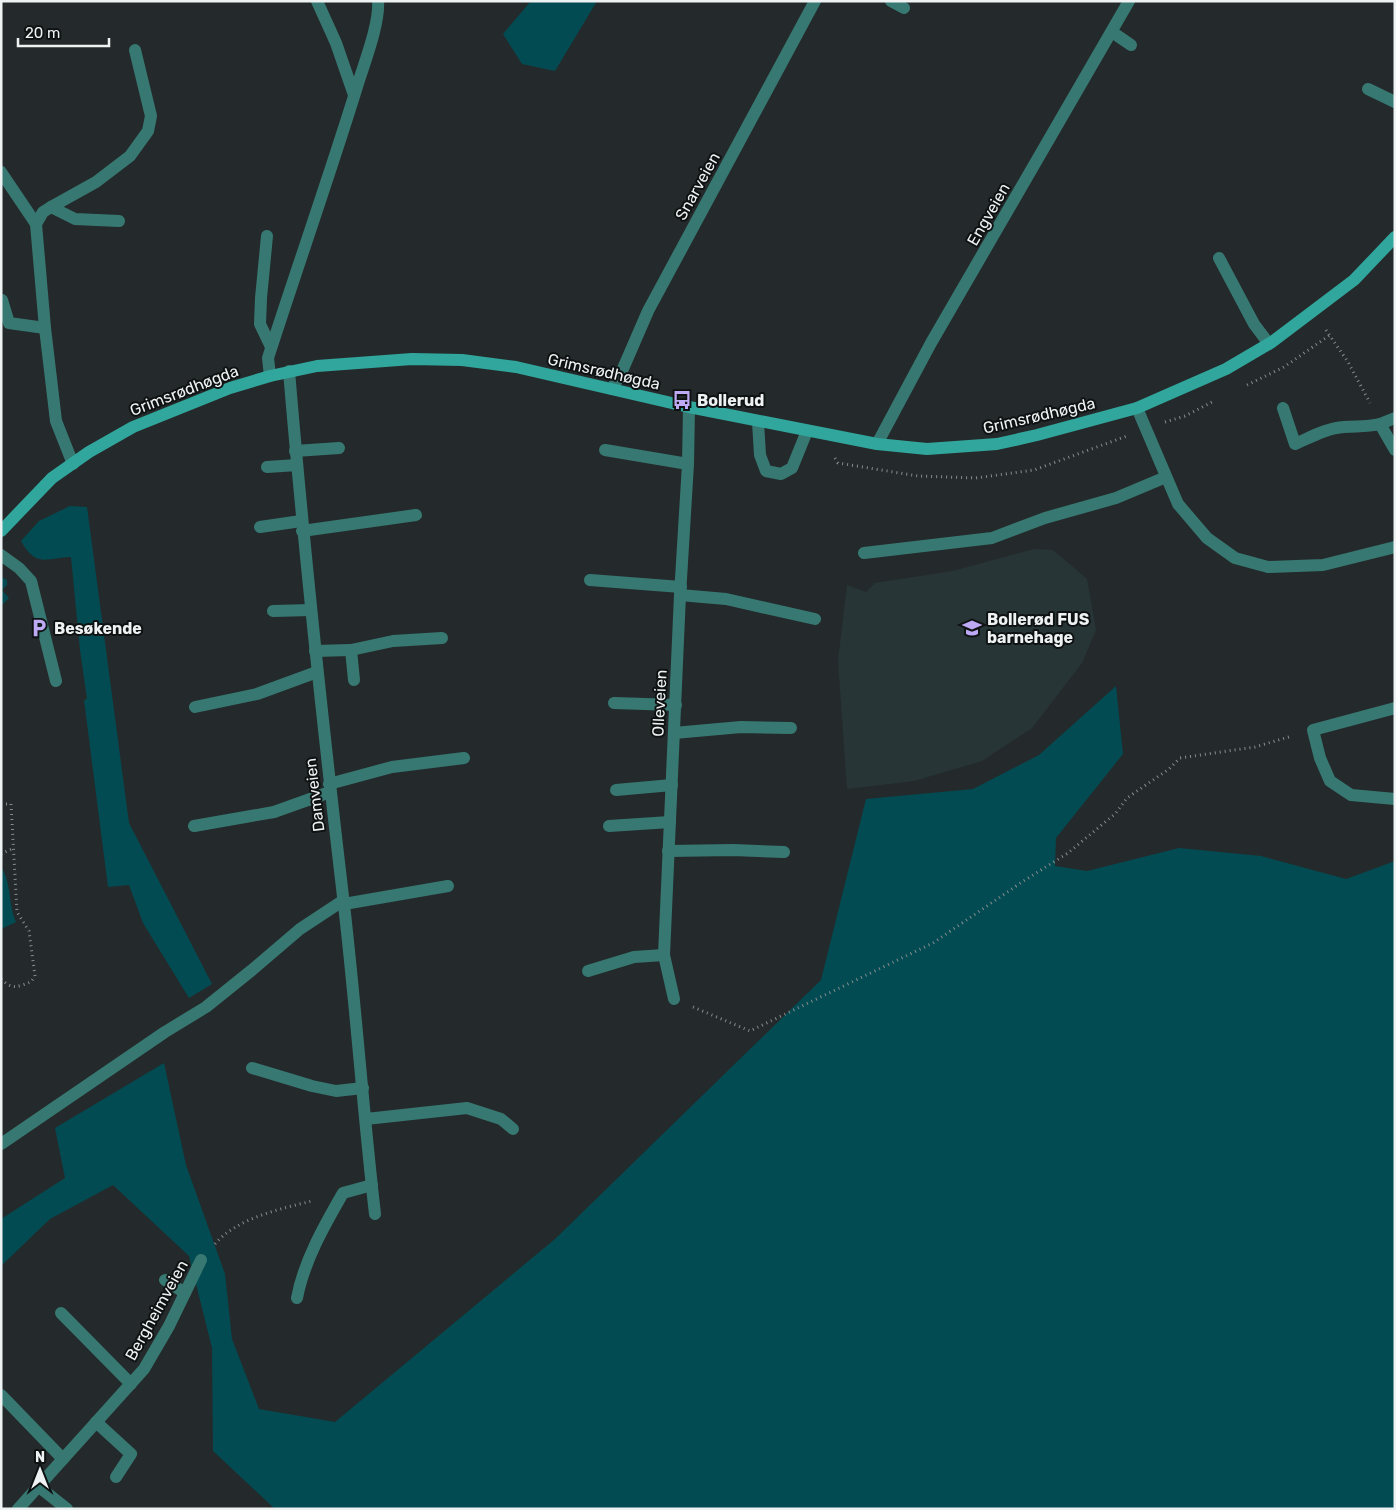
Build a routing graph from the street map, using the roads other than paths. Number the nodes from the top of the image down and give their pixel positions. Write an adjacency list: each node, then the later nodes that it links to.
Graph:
1 (317, 1): 11 (street)
2 (378, 1): 11 (street)
3 (815, 1): 26 (street, Snarveien)
4 (891, 1): 6 (street)
5 (1129, 1): 7 (street, Engveien)
6 (904, 8)
7 (1112, 32): 8 (street); 34 (street, Engveien)
8 (1131, 45)
9 (135, 50): 14 (street)
10 (1368, 89): 12 (street)
11 (354, 95): 23 (street)
12 (1395, 102)
13 (1, 172): 16 (street)
14 (51, 207): 15 (street); 16 (street)
15 (119, 220)
16 (36, 224): 21 (street)
17 (267, 236): 23 (street)
18 (1395, 237): 22 (main road, Grimsrødhøgda)
19 (1219, 258): 22 (street)
20 (2, 300): 21 (street)
21 (45, 328): 39 (street)
22 (1269, 344): 28 (main road, Grimsrødhøgda)
23 (271, 347): 25 (street)
24 (289, 372): 25 (main road, Grimsrødhøgda); 26 (main road, Grimsrødhøgda); 36 (street, Damveien)
25 (270, 376): 39 (main road, Grimsrødhøgda)
26 (612, 389): 27 (main road, Grimsrødhøgda)
27 (689, 407): 31 (main road, Grimsrødhøgda); 40 (street, Olleveien)
28 (1137, 408): 34 (main road, Grimsrødhøgda); 43 (street)
29 (1283, 408): 32 (street)
30 (1395, 418): 32 (street)
31 (758, 422): 33 (main road, Grimsrødhøgda); 33 (street)
32 (1380, 424): 38 (street)
33 (808, 431): 34 (main road, Grimsrødhøgda)
34 (877, 444)
35 (339, 448): 36 (street)
36 (295, 450): 41 (street, Damveien)
37 (605, 450): 40 (street)
38 (1395, 450)
39 (73, 464): 47 (main road, Grimsrødhøgda)
40 (688, 464): 52 (street, Olleveien)
41 (297, 465): 42 (street); 45 (street, Damveien)
42 (267, 467)
43 (1166, 477): 48 (street); 49 (street)
44 (416, 515): 45 (street)
45 (302, 526): 46 (street); 53 (street, Damveien)
46 (260, 527)
47 (1, 531)
48 (1395, 548)
49 (864, 553)
50 (1, 555): 61 (street)
51 (590, 580): 52 (street)
52 (681, 591): 55 (street); 63 (street, Olleveien)
53 (311, 610): 54 (street); 58 (street, Damveien)
54 (273, 611)
55 (815, 619)
56 (442, 638): 57 (street)
57 (351, 650): 58 (street); 60 (street)
58 (315, 651): 59 (street, Damveien)
59 (317, 672): 64 (street); 70 (street, Damveien)
60 (354, 680)
61 (56, 682)
62 (614, 703): 63 (street)
63 (676, 705): 67 (street, Olleveien)
64 (195, 707)
65 (1395, 708): 72 (street)
66 (790, 728): 67 (street)
67 (674, 733): 69 (street, Olleveien)
68 (464, 758): 70 (street)
69 (672, 785): 71 (street); 73 (street, Olleveien)
70 (330, 788): 74 (street); 79 (street, Damveien)
71 (616, 790)
72 (1395, 799)
73 (670, 822): 75 (street); 76 (street, Olleveien)
74 (194, 826)
75 (609, 826)
76 (668, 851): 77 (street); 80 (street, Olleveien)
77 (784, 852)
78 (448, 886): 79 (street)
79 (344, 902): 84 (street, Damveien); 87 (street)
80 (664, 954): 81 (street); 82 (street, Olleveien)
81 (588, 971)
82 (674, 999)
83 (252, 1068): 84 (street)
84 (363, 1088): 85 (street, Damveien)
85 (366, 1119): 86 (street); 88 (street, Damveien)
86 (512, 1129)
87 (1, 1144)
88 (372, 1186): 89 (street, Damveien); 93 (street)
89 (375, 1214)
90 (201, 1260): 92 (street, Bergheimveien)
91 (165, 1280): 92 (street)
92 (185, 1293): 95 (street, Bergheimveien)
93 (297, 1298)
94 (61, 1313): 95 (street)
95 (131, 1384): 97 (street, Bergheimveien)
96 (1, 1395): 98 (street)
97 (96, 1422): 98 (street, Bergheimveien); 99 (street)
98 (63, 1459): 100 (street, Bergheimveien)
99 (116, 1477)
100 (38, 1486): 101 (street, Bergheimveien); 102 (street)
101 (18, 1509)
102 (67, 1509)

